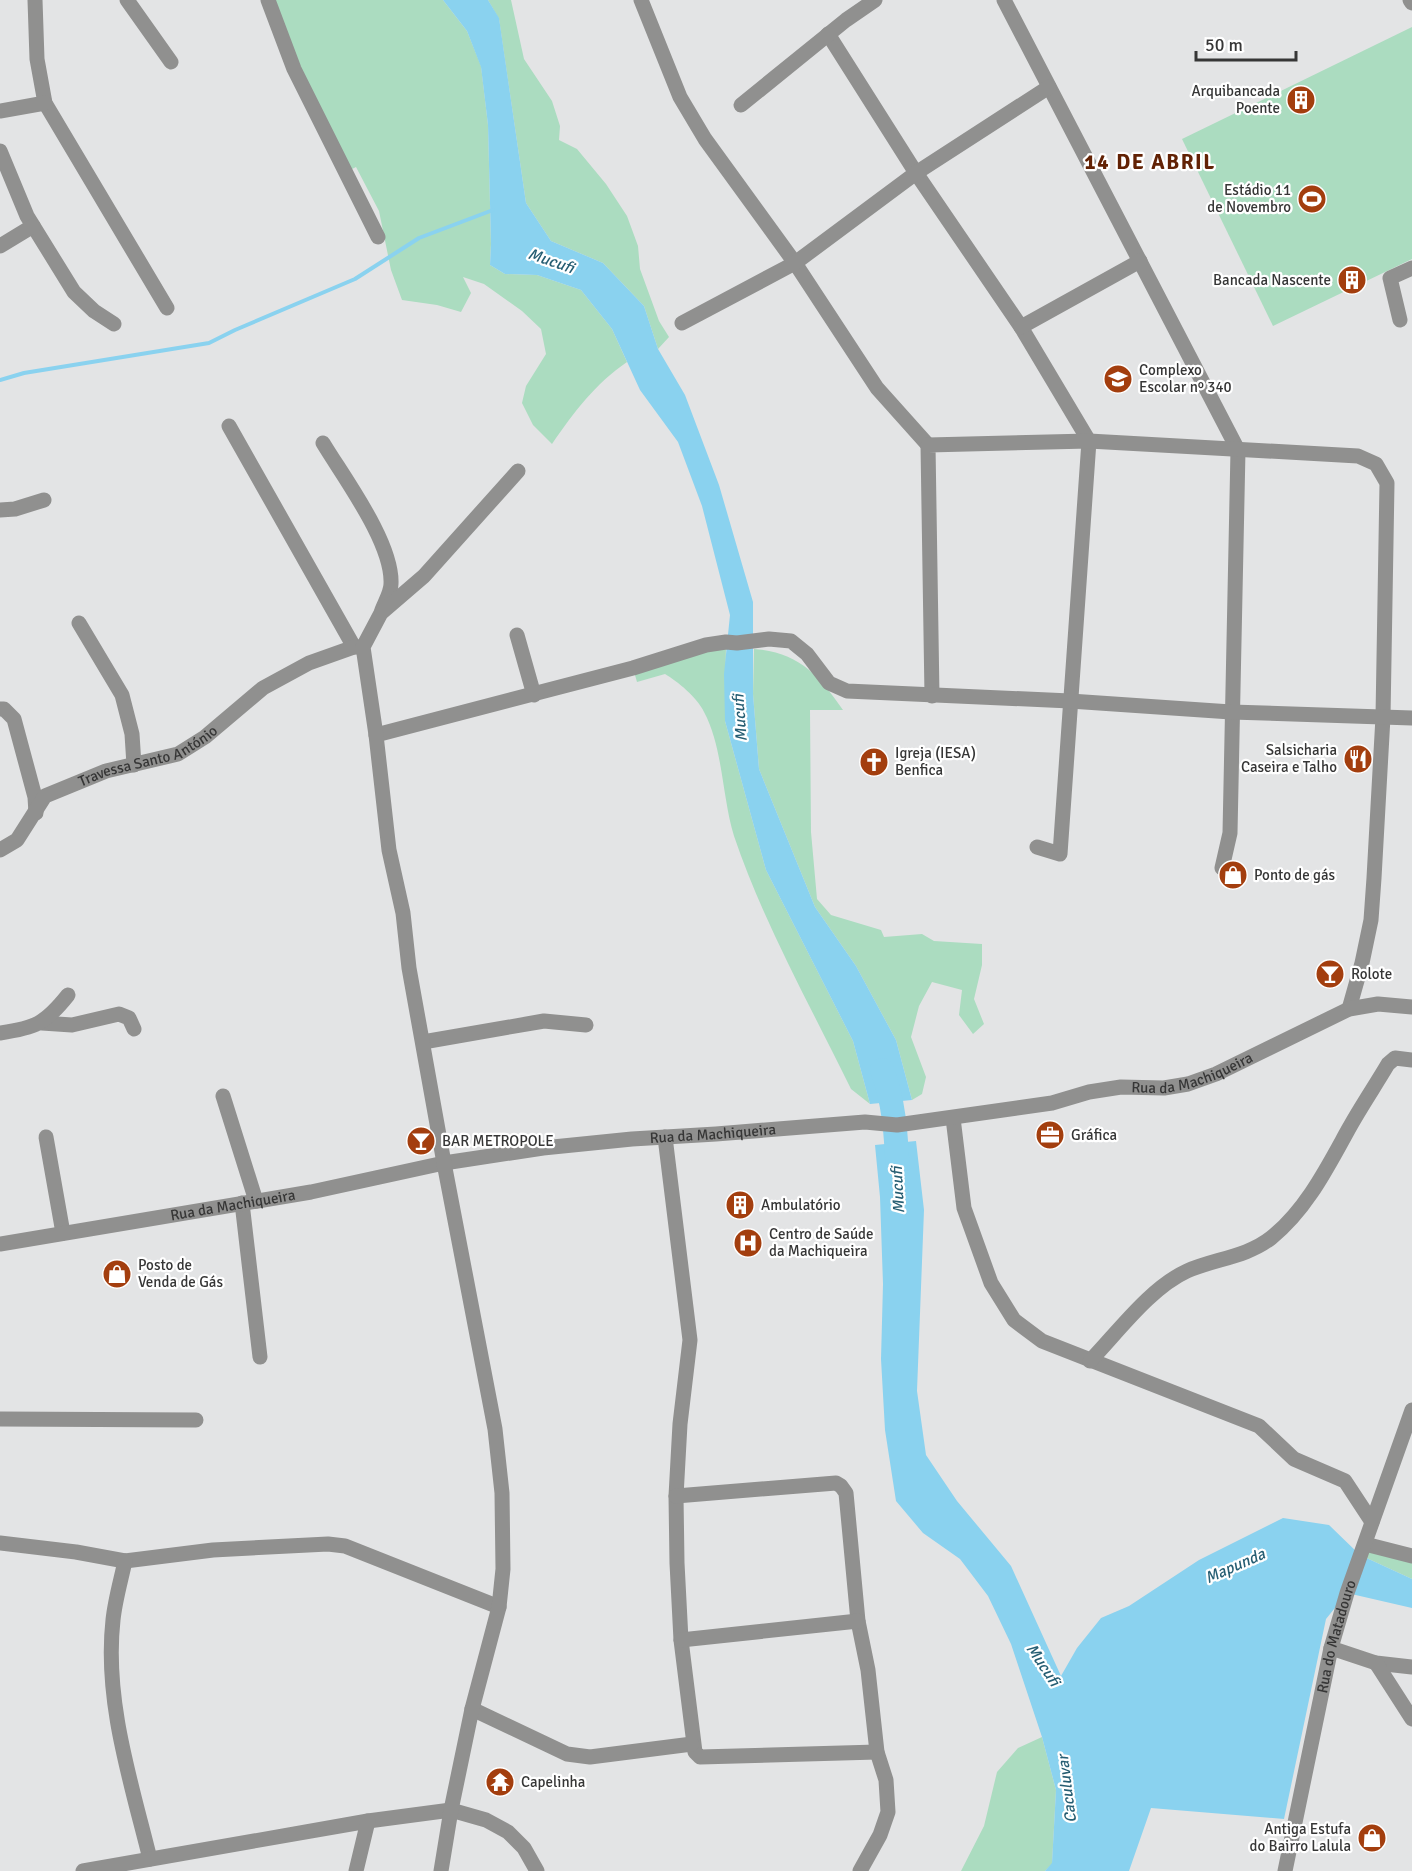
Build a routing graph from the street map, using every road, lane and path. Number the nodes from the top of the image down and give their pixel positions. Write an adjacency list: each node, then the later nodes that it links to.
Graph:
1 (128, 0): 8 (street)
2 (268, 0): 16 (street)
3 (641, 0): 19 (street)
4 (875, 0): 7 (street)
5 (1004, 0): 9 (street)
6 (38, 1): 10 (street)
7 (828, 34): 11 (street); 14 (street)
8 (171, 62)
9 (1049, 87): 14 (street); 18 (street)
10 (45, 103): 12 (street); 21 (street)
11 (741, 105)
12 (0, 111)
13 (0, 151): 15 (street)
14 (916, 174): 19 (street); 25 (street)
15 (33, 226): 17 (street); 24 (street)
16 (378, 237)
17 (0, 246)
18 (1140, 261): 25 (street); 30 (street)
19 (795, 263): 23 (street); 29 (street)
20 (1412, 268): 22 (street)
21 (167, 308)
22 (1400, 320)
23 (682, 323)
24 (114, 324)
25 (1021, 327): 27 (street)
26 (229, 426): 37 (street)
27 (1089, 441): 29 (street); 30 (street); 40 (street)
28 (322, 443): 34 (street)
29 (928, 445): 39 (street)
30 (1238, 450): 42 (street); 43 (street)
31 (518, 471): 34 (street)
32 (44, 500): 33 (street)
33 (0, 510)
34 (381, 613): 37 (street)
35 (79, 623): 46 (street)
36 (517, 635): 38 (street)
37 (358, 647): 45 (street); 46 (street, Travessa Santo António)
38 (534, 695): 39 (street); 45 (street)
39 (932, 696): 40 (street)
40 (1070, 701): 42 (street); 48 (street)
41 (0, 709): 47 (street)
42 (1231, 712): 43 (street); 50 (street)
43 (1383, 717): 44 (street); 53 (street)
44 (1412, 718)
45 (376, 735): 58 (street)
46 (134, 765): 47 (street, Travessa Santo António)
47 (36, 813): 49 (street, Travessa Santo António)
48 (1037, 847)
49 (0, 850)
50 (1222, 868)
51 (68, 996): 54 (street)
52 (1412, 1007): 53 (street, Rua da Machiqueira)
53 (1348, 1009): 61 (street, Rua da Machiqueira)
54 (42, 1023): 56 (street); 57 (street)
55 (586, 1025): 58 (street)
56 (134, 1029)
57 (0, 1033)
58 (423, 1042): 64 (street)
59 (1412, 1060): 69 (street)
60 (223, 1096): 65 (street)
61 (953, 1118): 63 (street, Rua da Machiqueira); 69 (street)
62 (46, 1137): 66 (street)
63 (665, 1137): 64 (street, Rua da Machiqueira); 73 (street)
64 (444, 1163): 65 (street, Rua da Machiqueira); 79 (street)
65 (249, 1202): 66 (street, Rua da Machiqueira); 68 (street)
66 (63, 1233): 67 (street, Rua da Machiqueira)
67 (0, 1244)
68 (260, 1357)
69 (1090, 1361): 74 (street)
70 (1412, 1410): 74 (street, Rua do Matadouro)
71 (0, 1419): 72 (street)
72 (196, 1420)
73 (676, 1496): 80 (street); 81 (street)
74 (1372, 1522): 76 (street, Rua do Matadouro)
75 (0, 1543): 78 (street)
76 (1363, 1550): 77 (street); 82 (street, Rua do Matadouro)
77 (1412, 1556)
78 (125, 1561): 79 (street); 91 (street)
79 (499, 1607): 85 (street)
80 (858, 1622): 81 (street); 88 (street)
81 (681, 1640): 87 (street)
82 (1331, 1648): 83 (street); 97 (street, Rua do Matadouro)
83 (1376, 1663): 84 (street); 86 (street)
84 (1412, 1667)
85 (472, 1709): 87 (street); 89 (street)
86 (1412, 1719)
87 (693, 1744): 88 (street)
88 (876, 1752): 96 (street)
89 (451, 1810): 90 (street); 94 (street); 95 (street)
90 (368, 1821): 91 (street); 93 (street)
91 (150, 1859): 92 (street)
92 (83, 1871)
93 (356, 1871)
94 (441, 1871)
95 (537, 1871)
96 (860, 1871)
97 (1285, 1871)

